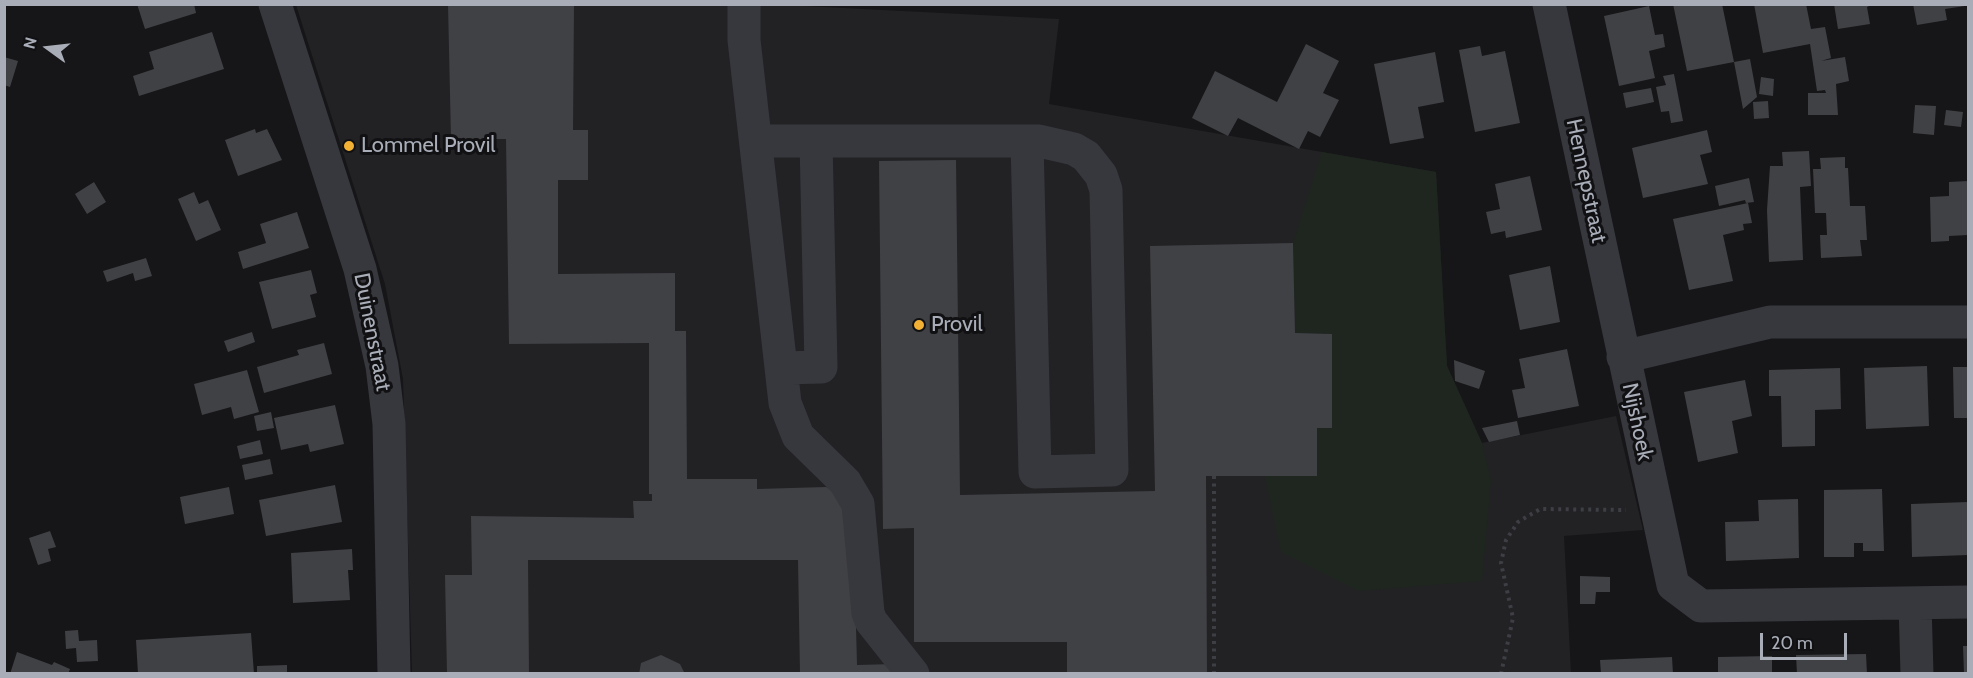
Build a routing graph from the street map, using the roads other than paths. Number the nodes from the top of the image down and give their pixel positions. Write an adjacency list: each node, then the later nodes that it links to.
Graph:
1 (275, 4): 12 (street, Duinenstraat)
2 (744, 4): 4 (street)
3 (1549, 4): 8 (street, Hennepstraat)
4 (756, 141): 5 (street); 9 (street)
5 (816, 141): 6 (street); 9 (street)
6 (1027, 141): 6 (street)
7 (1968, 322): 8 (street, Nijshoek)
8 (1623, 357): 11 (street, Nijshoek)
9 (781, 368): 13 (street)
10 (1968, 602): 11 (street, Nijshoek)
11 (1915, 603): 14 (street)
12 (394, 674)
13 (913, 674)
14 (1917, 674)

